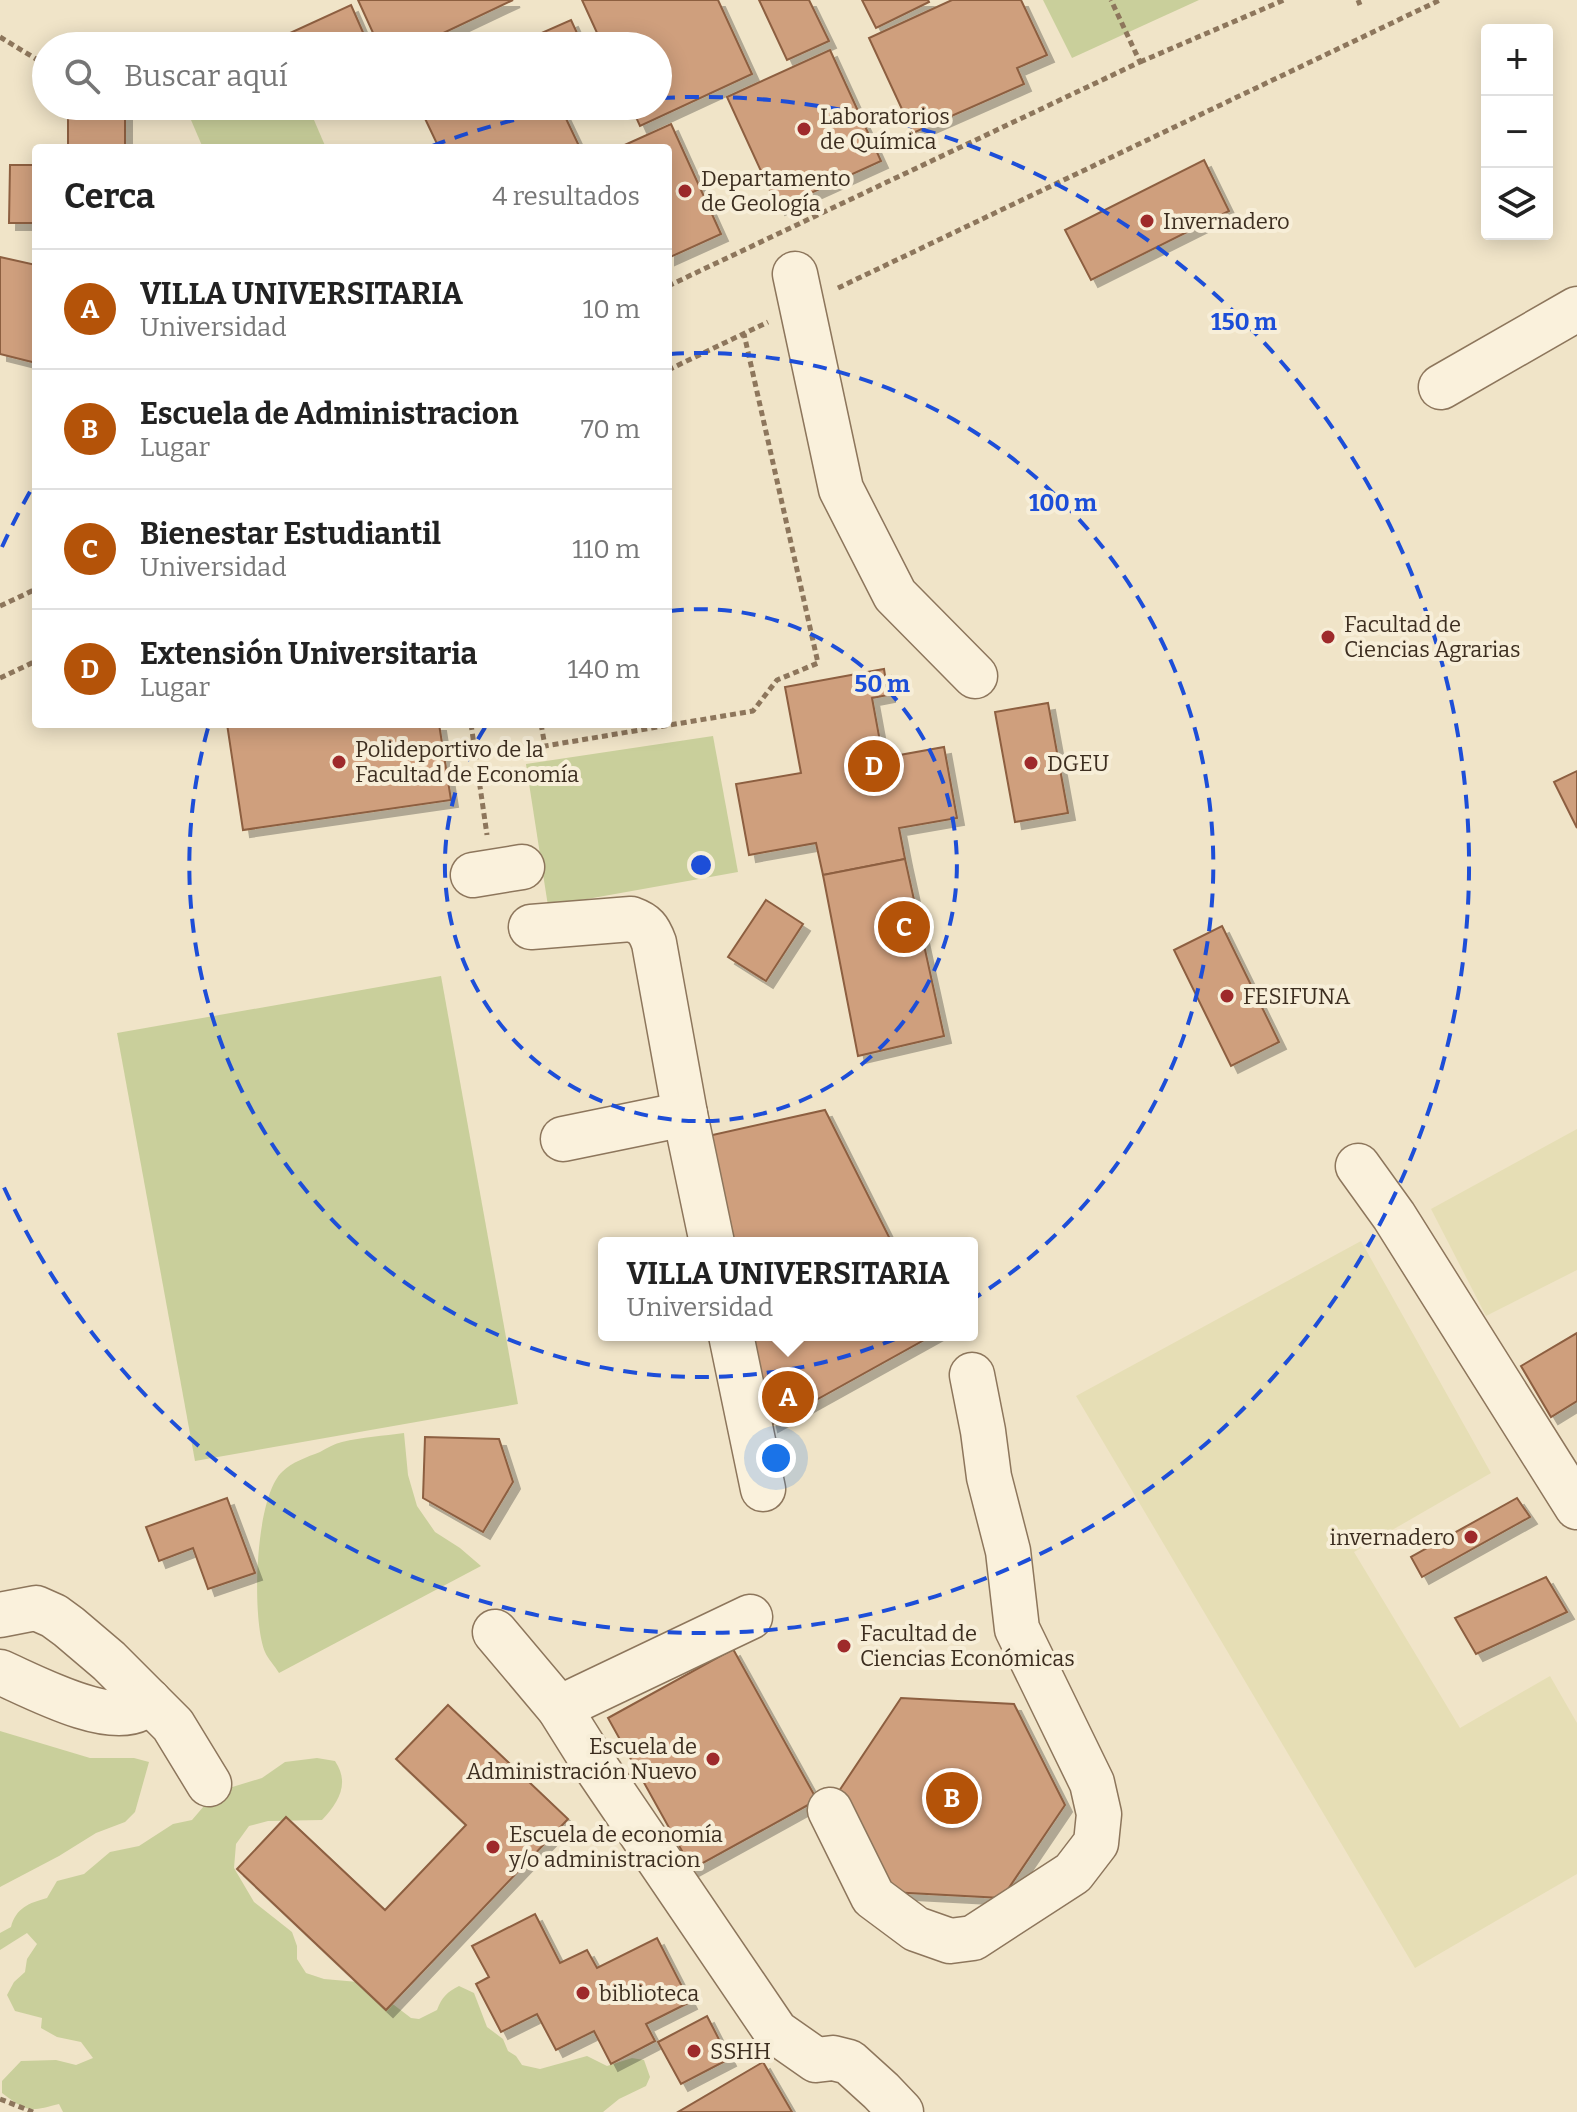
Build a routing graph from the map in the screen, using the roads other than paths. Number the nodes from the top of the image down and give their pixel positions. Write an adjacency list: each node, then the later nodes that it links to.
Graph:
1 (798, 290): 4 (lane)
2 (1577, 309): 3 (lane)
3 (1441, 387)
4 (975, 676)
5 (531, 927): 6 (lane)
6 (685, 1114): 7 (lane); 9 (lane)
7 (563, 1139)
8 (1358, 1166): 13 (lane)
9 (711, 1237)
10 (732, 1341): 12 (lane)
11 (972, 1375): 21 (lane)
12 (763, 1489)
13 (1577, 1507)
14 (0, 1615): 18 (lane)
15 (750, 1617): 19 (lane)
16 (495, 1632): 19 (lane)
17 (0, 1672): 18 (lane)
18 (149, 1701): 20 (lane)
19 (559, 1708): 22 (lane)
20 (209, 1784)
21 (830, 1810)
22 (901, 2112)

